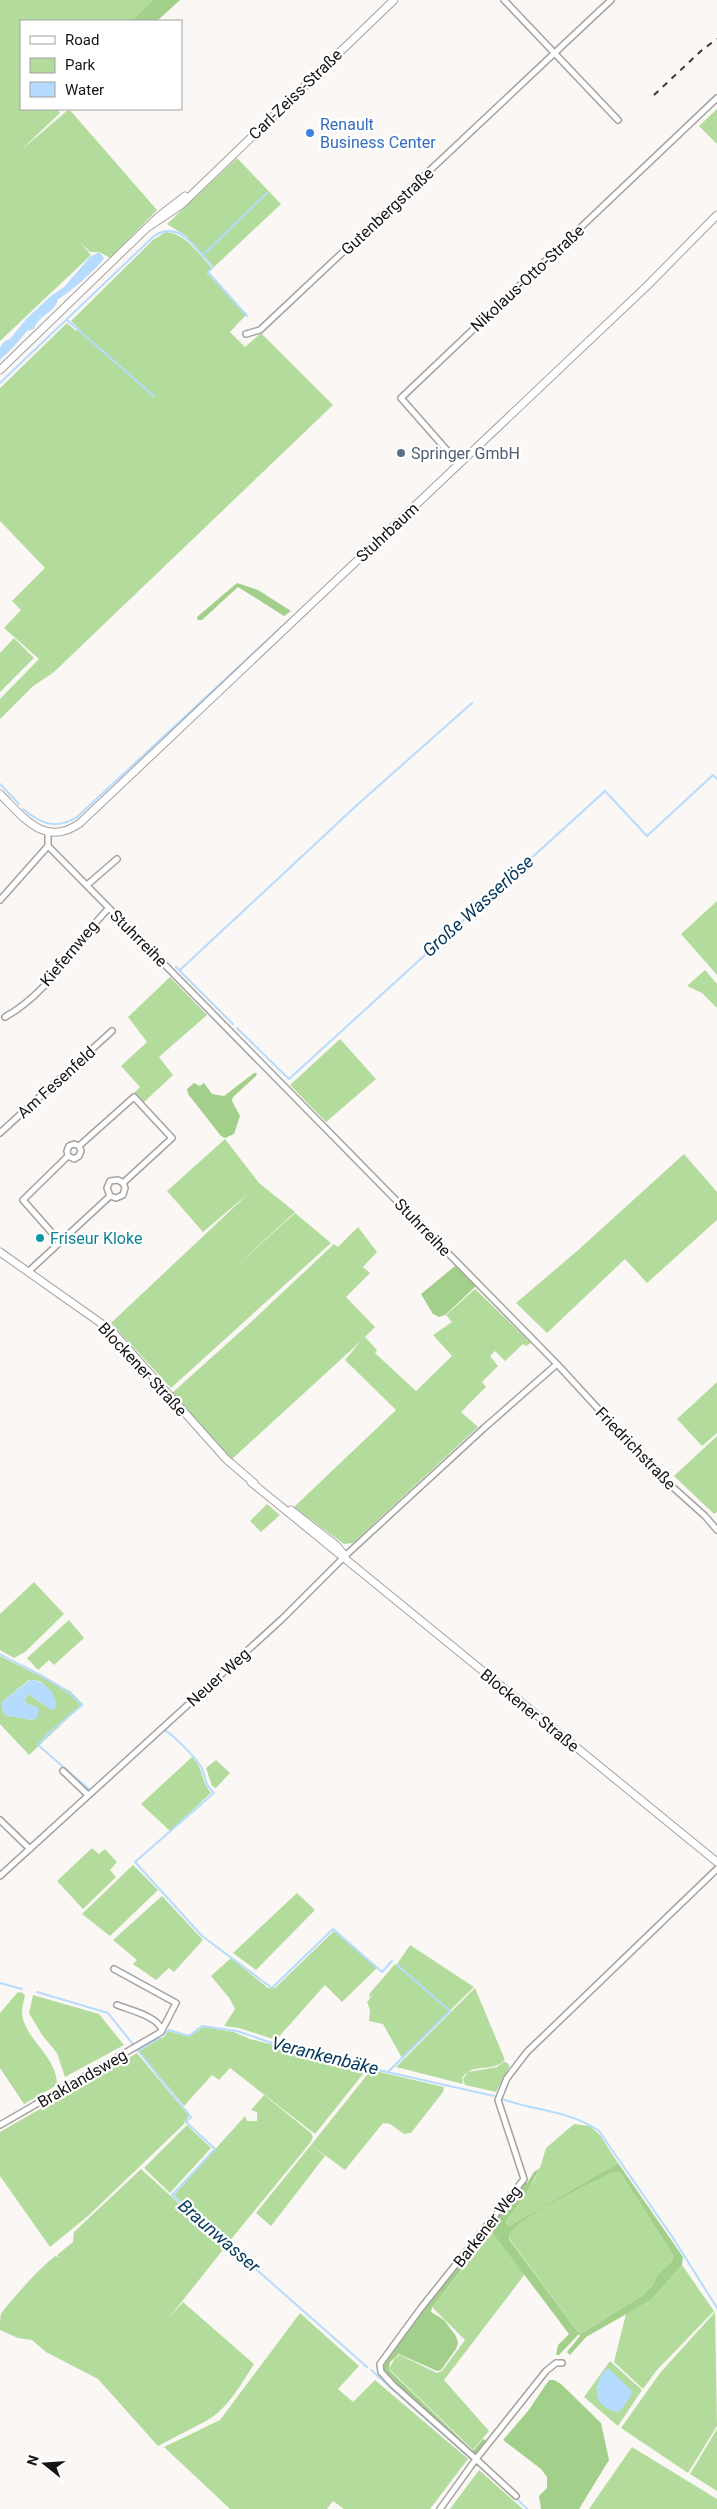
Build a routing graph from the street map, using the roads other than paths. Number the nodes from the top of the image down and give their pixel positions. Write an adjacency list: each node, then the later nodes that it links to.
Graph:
1 (394, 0): 9 (street, Carl-Zeiss-Straße)
2 (504, 0): 4 (street)
3 (611, 0): 4 (street, Gutenbergstraße)
4 (554, 53): 6 (street); 8 (street, Gutenbergstraße)
5 (717, 98): 10 (street, Nikolaus-Otto-Straße)
6 (618, 120)
7 (717, 215): 10 (street, Stuhrbaum)
8 (246, 334)
9 (0, 370)
10 (459, 464): 12 (street, Stuhrbaum)
11 (0, 794): 12 (street)
12 (48, 832): 13 (street)
13 (48, 846): 15 (street, Stuhrreihe); 16 (street)
14 (118, 859): 15 (street)
15 (87, 885): 17 (street, Stuhrreihe)
16 (0, 900)
17 (109, 908): 18 (street, Kiefernweg); 28 (street, Stuhrreihe)
18 (5, 1016)
19 (112, 1031): 20 (street, Am Fesenfeld)
20 (0, 1133)
21 (79, 1146): 22 (street); 22 (street); 23 (street)
22 (68, 1156): 25 (street)
23 (123, 1183): 24 (street); 24 (street)
24 (110, 1196): 25 (street)
25 (60, 1242): 27 (street)
26 (0, 1252): 27 (street, Blockener Straße)
27 (29, 1271): 30 (street, Blockener Straße)
28 (557, 1364): 29 (street, Friedrichstraße); 30 (street)
29 (717, 1530)
30 (345, 1556): 32 (street, Neuer Weg); 35 (street, Blockener Straße)
31 (63, 1772): 32 (street)
32 (90, 1793): 34 (street, Neuer Weg)
33 (0, 1820): 34 (street)
34 (30, 1849): 37 (street, Neuer Weg)
35 (717, 1862)
36 (717, 1869): 43 (street, Barkener Weg)
37 (0, 1876)
38 (114, 1969): 40 (street, Braklandsweg)
39 (116, 2005): 40 (street)
40 (162, 2030): 41 (street, Braklandsweg)
41 (0, 2125)
42 (562, 2363): 43 (street)
43 (476, 2460): 44 (street, Barkener Weg); 45 (street)
44 (516, 2496)
45 (440, 2509)

